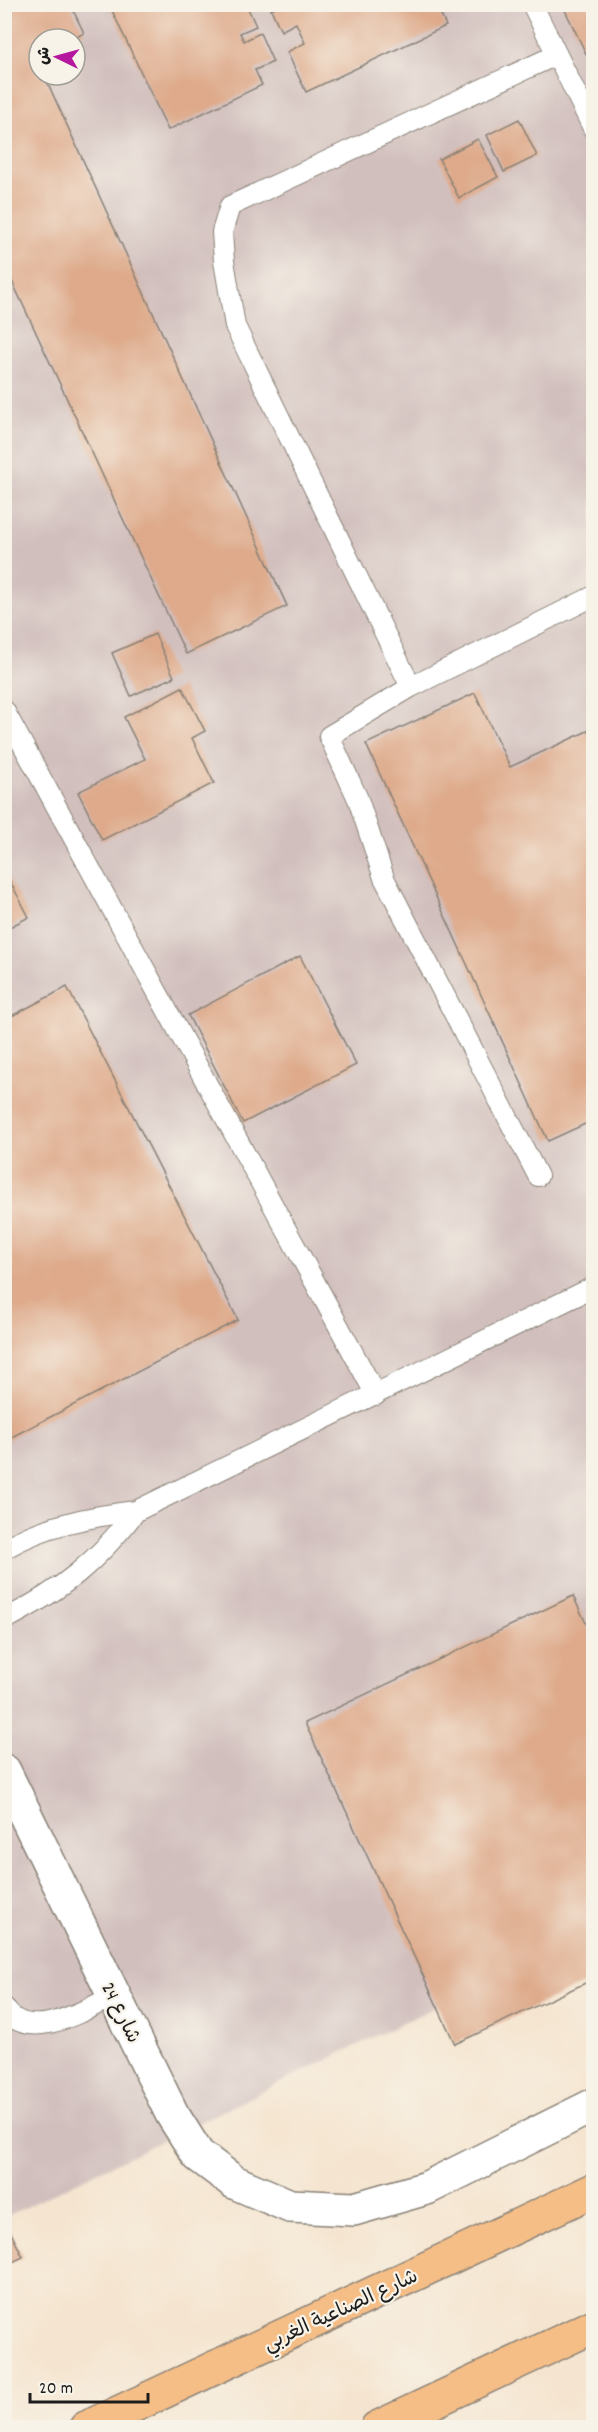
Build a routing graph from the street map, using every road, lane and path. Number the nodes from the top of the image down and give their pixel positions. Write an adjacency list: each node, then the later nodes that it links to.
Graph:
1 (532, 4): 2 (lane)
2 (556, 55): 3 (lane); 5 (lane)
3 (594, 130)
4 (594, 596): 5 (lane)
5 (411, 687): 7 (lane)
6 (4, 710): 9 (lane)
7 (538, 1176)
8 (594, 1287): 9 (lane)
9 (376, 1395): 10 (lane)
10 (136, 1511): 11 (lane); 12 (lane)
11 (4, 1549)
12 (4, 1620)
13 (4, 1771): 14 (street, شارع 24)
14 (114, 1996): 15 (lane); 16 (street, شارع 24)
15 (4, 2007)
16 (594, 2104)
17 (594, 2190): 19 (main road, شارع الصناعية الغربي)
18 (594, 2326): 20 (main road)
19 (86, 2427)
20 (377, 2427)

